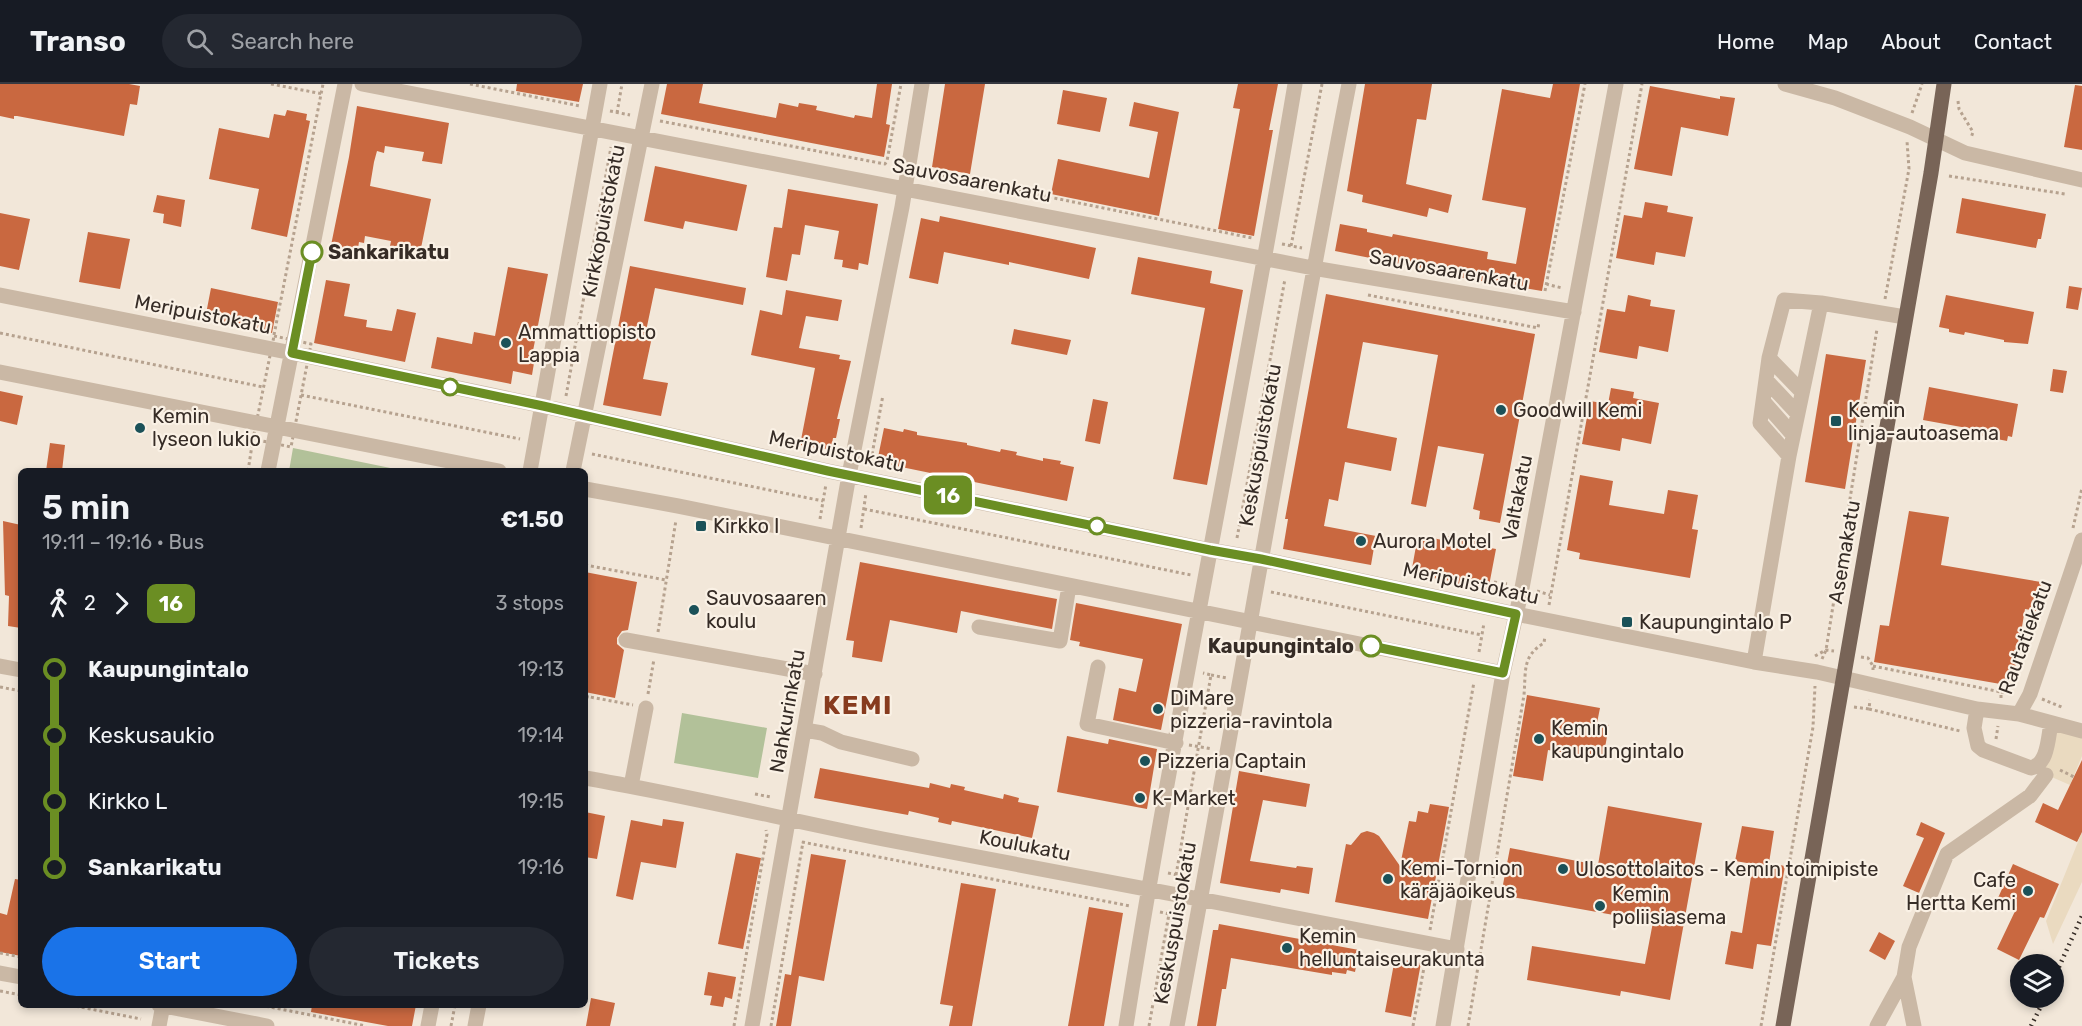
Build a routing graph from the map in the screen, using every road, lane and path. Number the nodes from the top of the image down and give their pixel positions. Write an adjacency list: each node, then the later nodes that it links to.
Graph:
1 (271, 84): 21 (path)
2 (323, 84): 21 (path)
3 (362, 84): 26 (street, Sauvosaarenkatu)
4 (470, 84): 23 (path)
5 (600, 84): 23 (street, Kirkkopuistokatu)
6 (622, 84): 24 (path)
7 (652, 84): 25 (street, Kirkkopuistokatu)
8 (901, 84): 25 (path)
9 (922, 84): 36 (street, Nahkurinkatu)
10 (1295, 84): 38 (street, Keskuspuistokatu)
11 (1322, 84): 39 (path)
12 (1349, 84): 40 (street, Keskuspuistokatu)
13 (1585, 84): 47 (path)
14 (1616, 84): 48 (street, Valtakatu)
15 (1642, 84): 97 (path)
16 (1785, 84): 19 (street)
17 (1922, 84): 27 (path)
18 (1944, 84): 29 (main road, Asemakatu)
19 (1806, 86): 27 (street)
20 (343, 91): 21 (path); 53 (street)
21 (322, 94): 52 (path)
22 (1958, 99): 31 (path)
23 (596, 108): 24 (path); 26 (street, Kirkkopuistokatu)
24 (617, 113): 25 (path)
25 (645, 118): 28 (street, Kirkkopuistokatu)
26 (593, 127): 28 (street, Sauvosaarenkatu); 63 (street, Kirkkopuistokatu)
27 (1910, 127): 29 (street); 49 (path)
28 (642, 137): 36 (street, Sauvosaarenkatu); 65 (street, Kirkkopuistokatu)
29 (1937, 139): 31 (street); 50 (main road, Asemakatu)
30 (611, 147): 61 (path)
31 (1965, 153): 34 (path); 35 (street)
32 (925, 172): 38 (path)
33 (1949, 176): 34 (path)
34 (1956, 177): 37 (path)
35 (2082, 180)
36 (904, 188): 41 (street, Sauvosaarenkatu); 78 (street, Nahkurinkatu)
37 (2071, 195)
38 (1269, 241): 39 (path); 41 (street, Keskuspuistokatu)
39 (1291, 246): 40 (path)
40 (1317, 251): 42 (street, Keskuspuistokatu)
41 (1265, 259): 42 (street, Sauvosaarenkatu); 89 (street, Keskuspuistokatu)
42 (1313, 268): 43 (street, Keskuspuistokatu); 47 (street, Sauvosaarenkatu)
43 (1310, 284): 86 (path); 90 (street, Keskuspuistokatu)
44 (1359, 293): 47 (path)
45 (0, 294): 53 (street, Meripuistokatu)
46 (1821, 303): 49 (street); 54 (street); 58 (street)
47 (1542, 307): 48 (street, Sauvosaarenkatu)
48 (1574, 312): 100 (street, Valtakatu)
49 (1879, 312): 50 (street); 113 (path)
50 (1905, 317): 116 (main road, Asemakatu)
51 (0, 333): 57 (path)
52 (274, 336)
53 (292, 353): 63 (street, Meripuistokatu); 66 (street)
54 (1769, 358): 56 (street); 58 (street)
55 (0, 372): 66 (street)
56 (1766, 380): 62 (street); 64 (street)
57 (263, 387)
58 (1801, 391): 64 (street)
59 (883, 392): 72 (path)
60 (301, 395): 69 (path)
61 (566, 396)
62 (1763, 401): 67 (street); 71 (street)
63 (543, 406): 65 (street, Meripuistokatu); 76 (street, Kirkkopuistokatu)
64 (1797, 413): 67 (street)
65 (585, 416): 77 (street, Kirkkopuistokatu); 78 (street, Meripuistokatu)
66 (277, 427): 74 (street); 75 (street)
67 (1793, 435): 71 (street)
68 (253, 439): 73 (path)
69 (522, 440)
70 (590, 453): 82 (path)
71 (1789, 456): 106 (street)
72 (871, 460)
73 (248, 468)
74 (269, 468)
75 (484, 468)
76 (531, 468)
77 (574, 468)
78 (849, 475): 87 (street, Nahkurinkatu); 89 (street, Meripuistokatu)
79 (826, 479): 82 (path)
80 (867, 486): 83 (path)
81 (588, 490): 87 (street)
82 (823, 501): 84 (path)
83 (864, 509): 85 (path); 92 (path)
84 (819, 522)
85 (860, 533)
86 (1237, 538)
87 (839, 539): 94 (street); 115 (street, Nahkurinkatu)
88 (2082, 540): 120 (street, Rautatiekatu)
89 (1210, 550): 90 (street, Meripuistokatu); 99 (street, Keskuspuistokatu)
90 (1261, 559): 98 (street, Meripuistokatu); 101 (street, Keskuspuistokatu)
91 (588, 566): 93 (path)
92 (1191, 575)
93 (666, 580)
94 (1069, 586): 99 (street); 103 (street)
95 (1270, 592): 104 (path)
96 (1537, 592): 97 (path)
97 (1551, 595): 102 (path)
98 (1486, 608): 100 (street, Meripuistokatu); 104 (path)
99 (1200, 612): 101 (street); 112 (street, Keskuspuistokatu)
100 (1516, 614): 102 (street, Meripuistokatu); 114 (street, Valtakatu)
101 (1251, 621): 110 (street); 130 (street, Keskuspuistokatu)
102 (1548, 621): 106 (street, Meripuistokatu); 174 (path)
103 (979, 627)
104 (1482, 635): 110 (path)
105 (626, 640): 115 (street)
106 (1754, 662): 113 (street, Meripuistokatu)
107 (0, 666): 111 (street)
108 (1873, 666): 119 (path)
109 (1098, 667): 128 (street)
110 (1476, 667): 114 (street); 143 (path)
111 (18, 669)
112 (1189, 671): 128 (street, Keskuspuistokatu); 129 (path)
113 (1817, 672): 116 (street, Meripuistokatu); 175 (path)
114 (1503, 673): 144 (street, Valtakatu)
115 (815, 674): 126 (street, Nahkurinkatu)
116 (1843, 678): 122 (street, Rautatiekatu); 176 (main road, Asemakatu)
117 (0, 687): 118 (path)
118 (18, 690)
119 (2001, 692)
120 (2030, 694): 123 (path); 124 (street, Rautatiekatu)
121 (646, 708): 134 (street)
122 (1977, 709): 124 (street, Rautatiekatu); 125 (street)
123 (2067, 710)
124 (2019, 714): 125 (street)
125 (2051, 723): 127 (street)
126 (805, 730): 131 (street); 135 (street, Nahkurinkatu)
127 (2082, 731)
128 (1176, 743): 129 (path); 138 (street, Keskuspuistokatu)
129 (1198, 747): 130 (path); 137 (path)
130 (1227, 752): 139 (street, Keskuspuistokatu)
131 (912, 759)
132 (2046, 775): 149 (street)
133 (588, 779): 134 (street, Koulukatu)
134 (631, 786): 135 (street, Koulukatu)
135 (788, 820): 138 (street, Koulukatu); 167 (street, Nahkurinkatu)
136 (766, 830): 166 (path)
137 (1176, 875)
138 (1148, 891): 139 (street, Koulukatu); 140 (street, Keskuspuistokatu)
139 (1201, 901): 142 (street, Keskuspuistokatu); 143 (street, Koulukatu)
140 (1145, 909): 141 (path); 168 (path); 169 (street, Keskuspuistokatu)
141 (1169, 914): 142 (path); 170 (path)
142 (1197, 920): 171 (street, Keskuspuistokatu)
143 (1428, 943): 144 (street, Koulukatu); 172 (path)
144 (1457, 949): 173 (street, Valtakatu)
145 (0, 953): 146 (path)
146 (18, 956)
147 (0, 973): 148 (street)
148 (18, 976)
149 (1904, 977): 177 (street); 178 (street)
150 (0, 991): 151 (path)
151 (18, 994)
152 (85, 1008): 159 (path)
153 (162, 1008): 160 (street)
154 (177, 1008): 161 (street)
155 (275, 1008): 162 (path)
156 (431, 1008): 163 (street)
157 (454, 1008): 164 (path)
158 (478, 1008): 165 (street)
159 (141, 1019)
160 (159, 1026)
161 (267, 1026)
162 (366, 1026)
163 (428, 1026)
164 (451, 1026)
165 (475, 1026)
166 (734, 1026)
167 (752, 1026)
168 (771, 1026)
169 (1126, 1026)
170 (1149, 1026)
171 (1177, 1026)
172 (1413, 1026)
173 (1443, 1026)
174 (1468, 1026)
175 (1761, 1026)
176 (1783, 1026)
177 (1877, 1026)
178 (1914, 1026)

